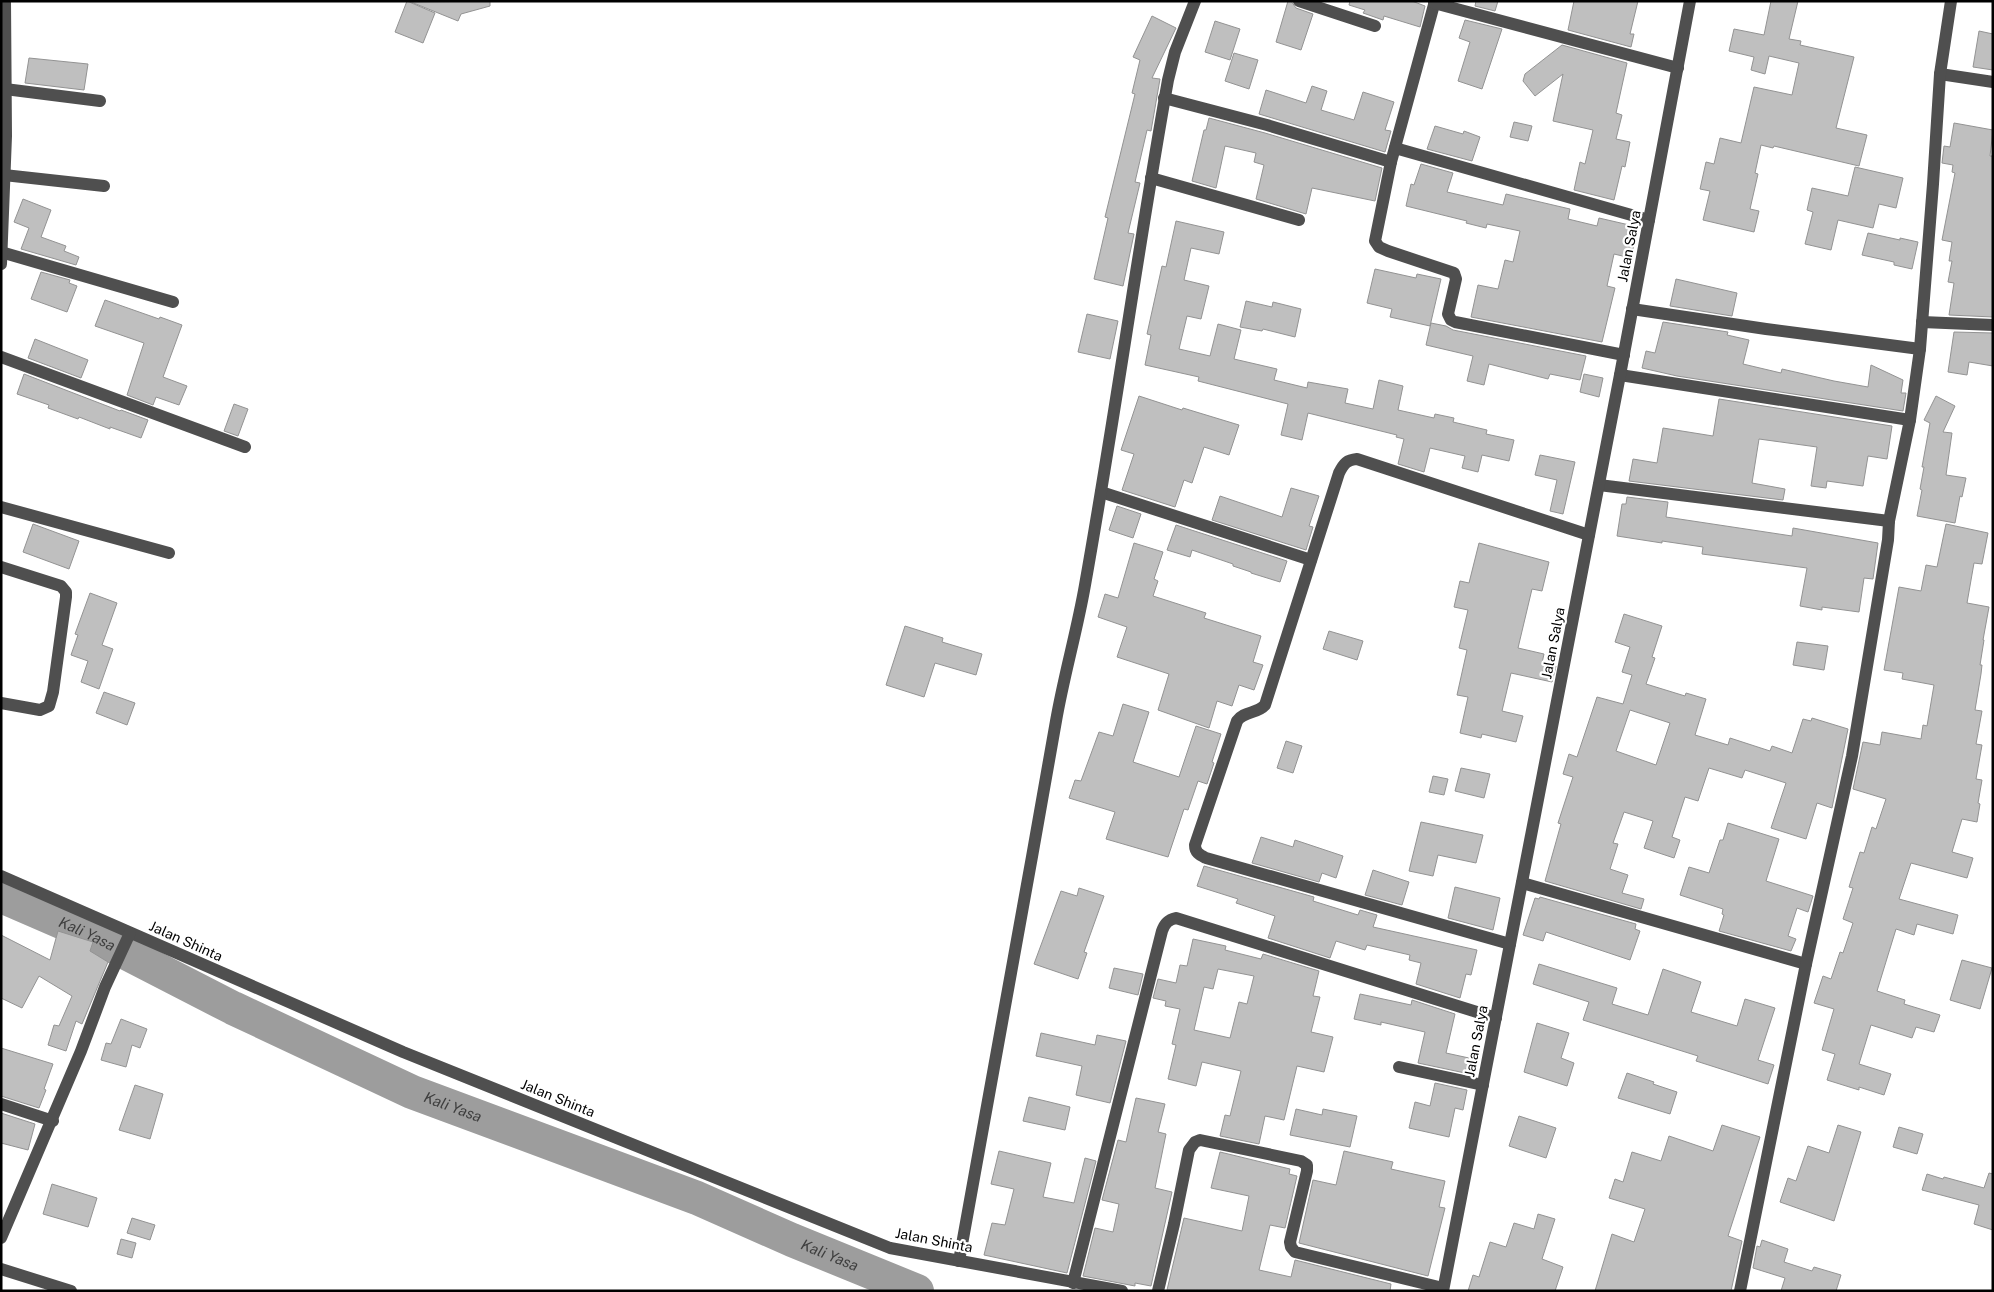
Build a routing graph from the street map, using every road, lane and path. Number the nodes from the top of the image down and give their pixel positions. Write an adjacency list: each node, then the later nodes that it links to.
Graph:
1 (4, 1): 11 (street)
2 (1195, 1): 12 (street)
3 (1299, 1): 7 (street)
4 (1690, 1): 8 (street, Jalan Salya)
5 (1951, 1): 9 (street)
6 (1435, 2): 8 (street); 14 (street)
7 (1376, 26)
8 (1678, 68): 20 (street, Jalan Salya)
9 (1940, 74): 10 (street); 25 (street)
10 (1993, 82)
11 (5, 89): 13 (street); 16 (street)
12 (1164, 98): 15 (street); 17 (street)
13 (100, 101)
14 (1395, 148): 15 (street); 20 (street)
15 (1391, 162): 28 (street)
16 (4, 174): 18 (street); 21 (street)
17 (1151, 178): 19 (street); 34 (street)
18 (104, 186)
19 (1299, 220)
20 (1649, 220): 24 (street, Jalan Salya)
21 (2, 252): 22 (street); 23 (street)
22 (1, 264)
23 (173, 302)
24 (1632, 309): 27 (street); 28 (street, Jalan Salya)
25 (1922, 322): 26 (street); 27 (street)
26 (1993, 325)
27 (1920, 349): 31 (street)
28 (1624, 356): 30 (street, Jalan Salya)
29 (1, 357): 32 (street)
30 (1620, 375): 31 (street); 33 (street, Jalan Salya)
31 (1910, 420): 36 (street)
32 (245, 447)
33 (1599, 485): 36 (street); 37 (street, Jalan Salya)
34 (1101, 492): 39 (street); 53 (street)
35 (1, 507): 38 (street)
36 (1889, 521): 46 (street)
37 (1589, 535): 39 (street); 43 (street, Jalan Salya)
38 (169, 553)
39 (1311, 560): 45 (street)
40 (1, 567): 41 (street)
41 (1, 703)
42 (1, 876): 44 (street, Jalan Shinta)
43 (1522, 883): 45 (street, Jalan Salya); 46 (street)
44 (128, 936): 51 (street); 53 (street, Jalan Shinta)
45 (1510, 944): 47 (street, Jalan Salya)
46 (1806, 964): 60 (street)
47 (1496, 1018): 49 (street, Jalan Salya); 55 (street)
48 (1399, 1066): 49 (street)
49 (1483, 1086): 56 (street, Jalan Salya)
50 (1, 1104): 51 (street)
51 (53, 1121): 52 (street)
52 (1, 1238)
53 (960, 1261): 55 (street, Jalan Shinta)
54 (1, 1269): 57 (street)
55 (1073, 1282): 58 (street, Jalan Shinta)
56 (1443, 1290): 59 (street)
57 (71, 1291)
58 (1122, 1291)
59 (1158, 1291)
60 (1740, 1291)

